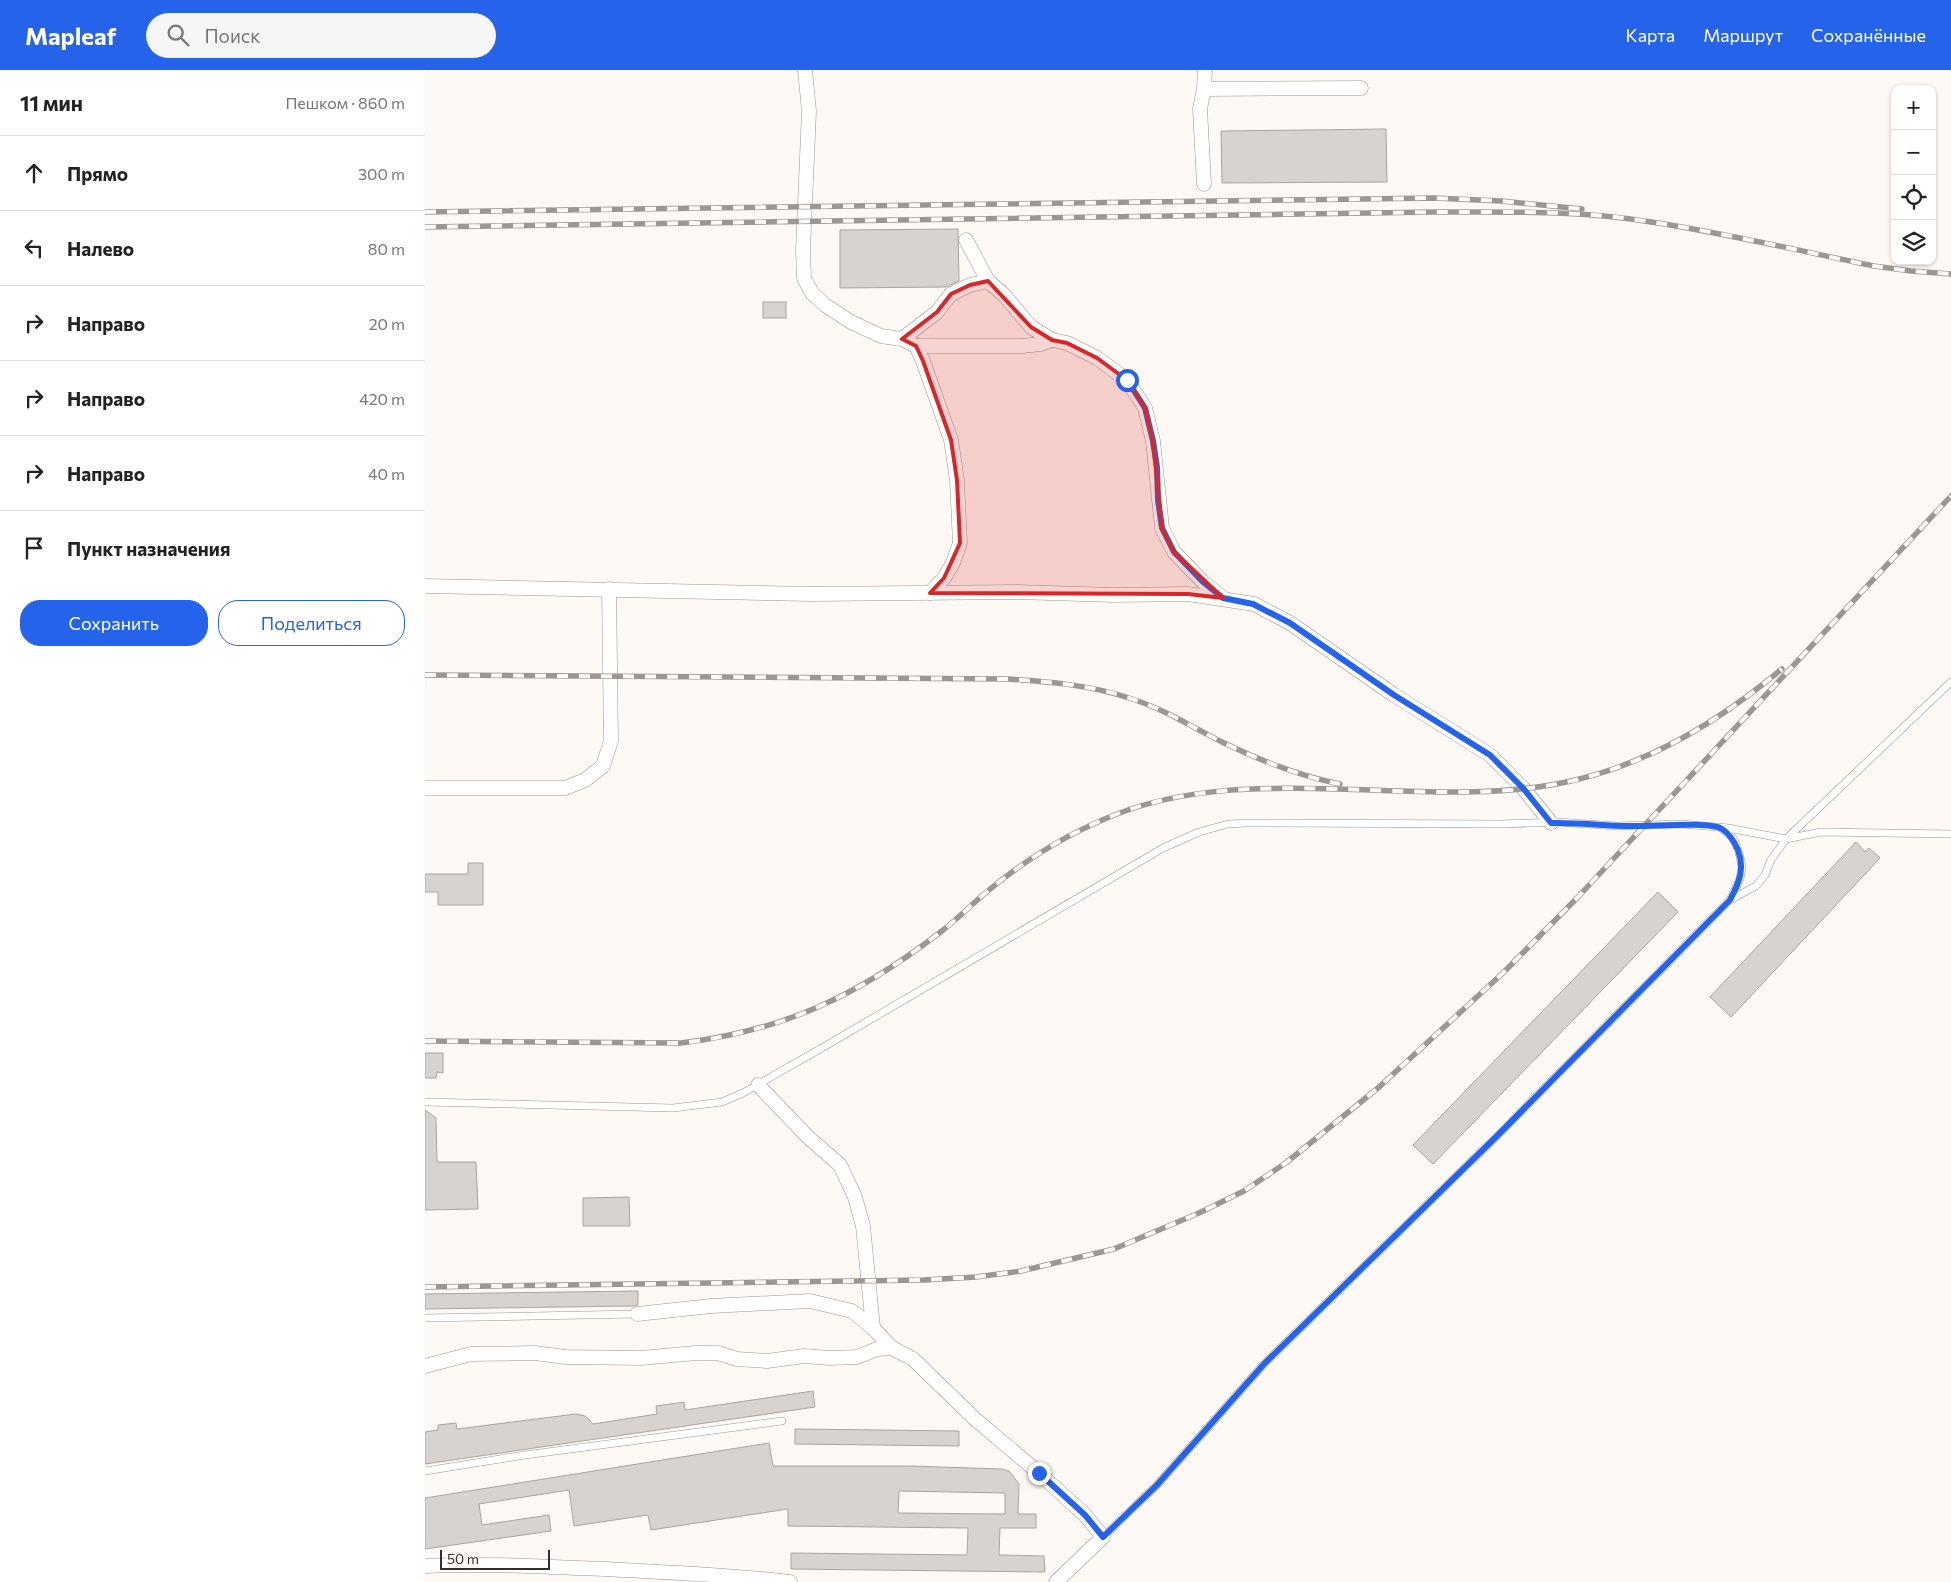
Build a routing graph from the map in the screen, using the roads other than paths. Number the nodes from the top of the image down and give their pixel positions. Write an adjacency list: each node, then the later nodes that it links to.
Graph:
1 (805, 70): 8 (street)
2 (1205, 70): 4 (street)
3 (1361, 88): 4 (street)
4 (1204, 89): 5 (street)
5 (1204, 184)
6 (966, 240): 7 (street)
7 (988, 281): 8 (street); 9 (street)
8 (902, 339): 10 (street)
9 (1052, 340): 10 (street); 14 (street)
10 (916, 346): 13 (street)
11 (425, 586): 12 (street)
12 (609, 589): 13 (street); 16 (street)
13 (930, 593): 14 (street)
14 (1223, 598): 17 (street)
15 (1951, 682): 20 (lane)
16 (425, 788)
17 (1551, 823): 18 (lane); 22 (lane)
18 (1721, 827): 20 (lane); 21 (lane)
19 (1951, 834): 20 (lane)
20 (1786, 838): 21 (lane)
21 (1730, 900): 31 (lane)
22 (758, 1085): 23 (lane); 26 (street)
23 (425, 1102)
24 (637, 1314): 25 (lane); 26 (street)
25 (425, 1318)
26 (873, 1328): 27 (street)
27 (892, 1348): 28 (street); 31 (street)
28 (425, 1366)
29 (782, 1422): 30 (lane)
30 (425, 1471)
31 (1103, 1537): 34 (street)
32 (425, 1566): 33 (street)
33 (790, 1582)
34 (1056, 1582)

